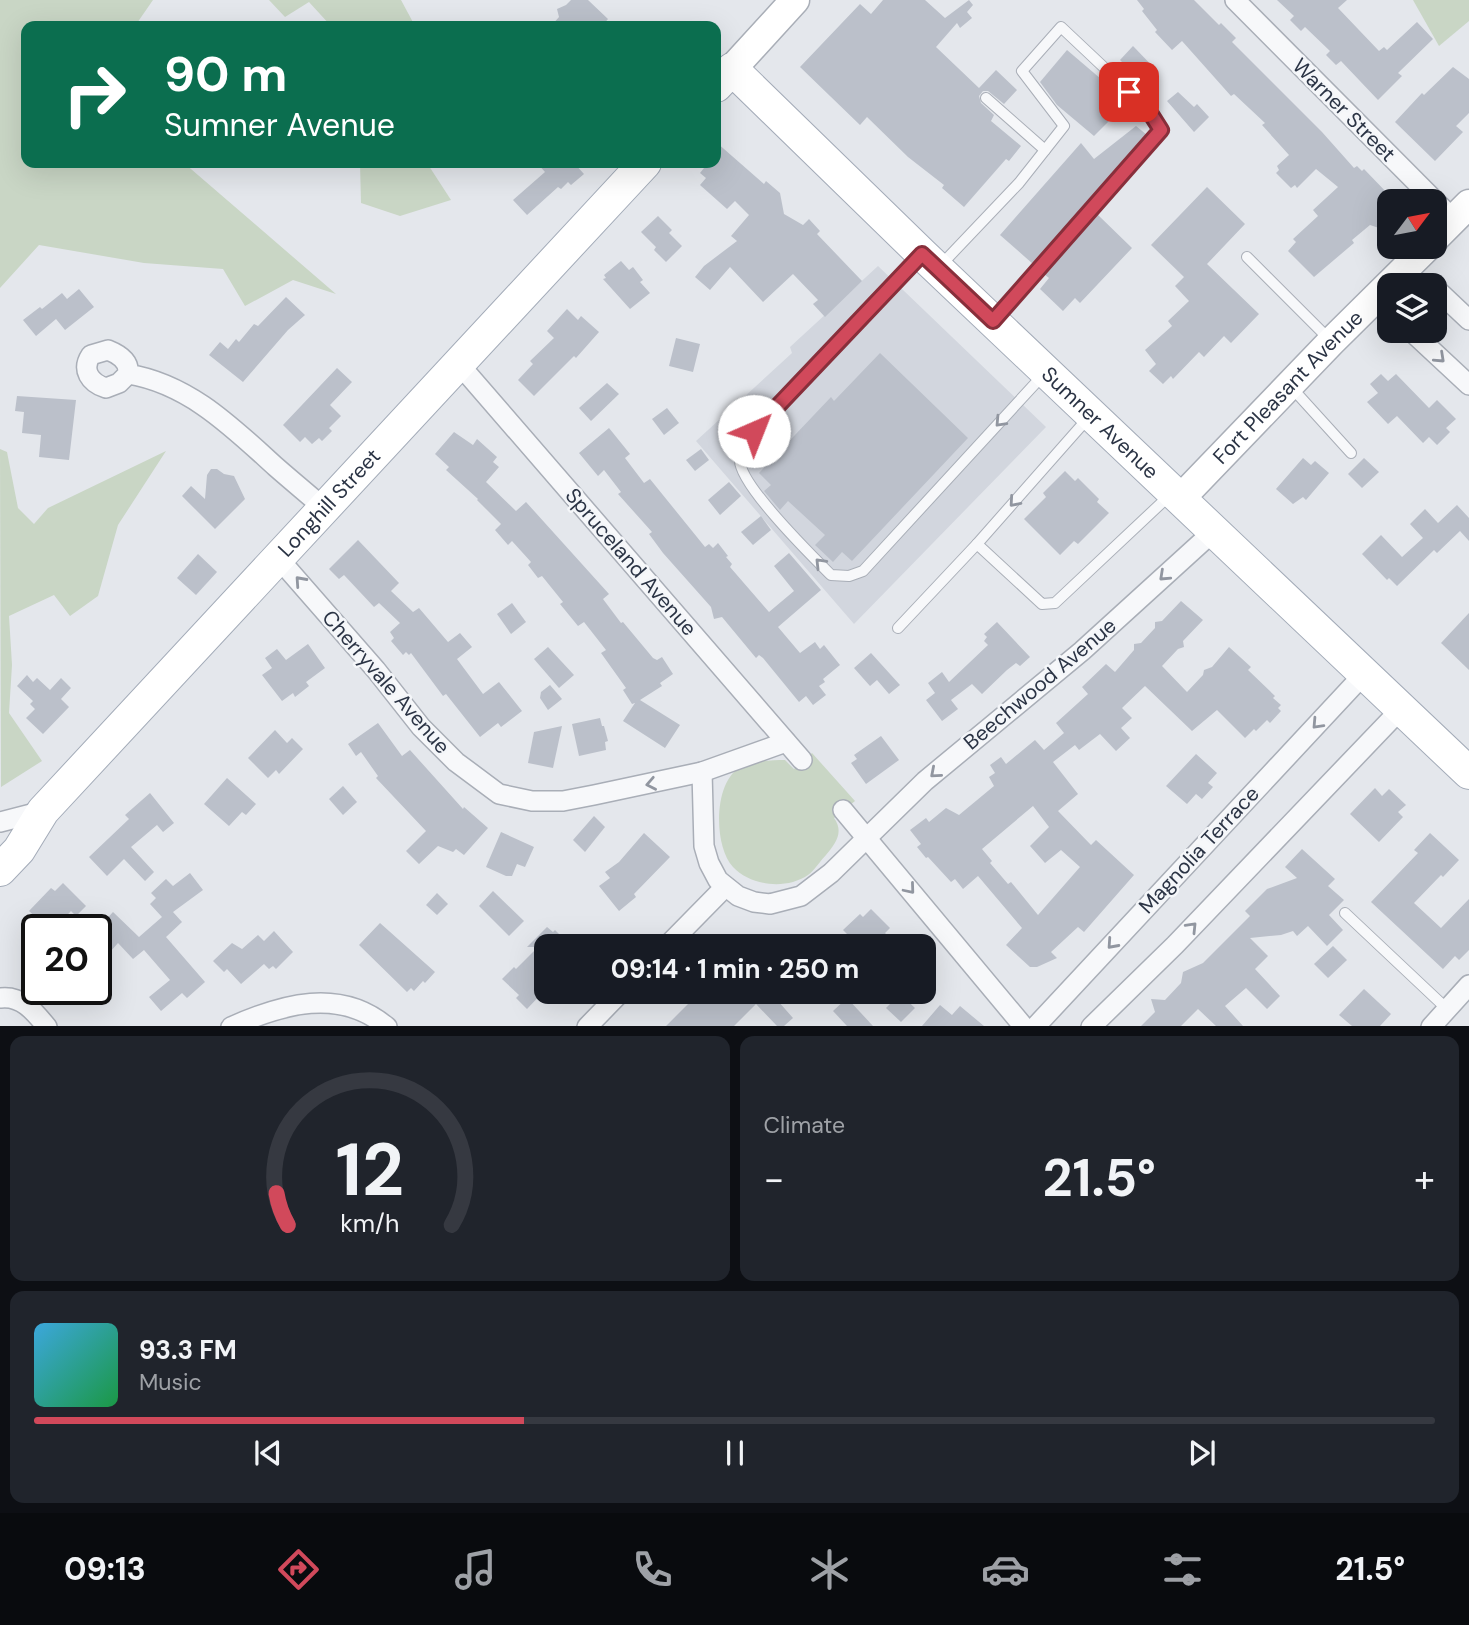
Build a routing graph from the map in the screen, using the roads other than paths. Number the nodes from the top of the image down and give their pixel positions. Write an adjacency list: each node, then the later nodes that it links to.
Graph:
1 (795, 0): 3 (street)
2 (1235, 0): 7 (street, Warner Street)
3 (724, 78): 9 (main road, Sumner Avenue)
4 (986, 99): 5 (lane)
5 (1045, 150): 9 (lane); 13 (lane)
6 (640, 168): 16 (main road, Longhill Street)
7 (1452, 221)
8 (1247, 257): 14 (lane)
9 (930, 262): 13 (main road, Sumner Avenue); 17 (lane, one-way to 9)
10 (1447, 299): 12 (street)
11 (1377, 308): 14 (street, Fort Pleasant Avenue)
12 (1469, 320)
13 (993, 321): 17 (main road, Sumner Avenue)
14 (1331, 342): 19 (street, Fort Pleasant Avenue)
15 (1424, 343): 20 (street, one-way to 20)
16 (459, 364): 24 (main road, Longhill Street); 31 (street, Spruceland Avenue)
17 (1047, 371): 21 (main road, Sumner Avenue)
18 (128, 374): 24 (street)
19 (1289, 385): 22 (lane); 23 (street, Fort Pleasant Avenue)
20 (1469, 385)
21 (1091, 414): 23 (main road, Sumner Avenue); 26 (lane, one-way to 26)
22 (1351, 453)
23 (1178, 495): 25 (main road, Sumner Avenue); 26 (lane)
24 (325, 509): 27 (main road, Longhill Street)
25 (1214, 531): 29 (main road, Sumner Avenue); 38 (street, Beechwood Avenue, one-way to 38)
26 (977, 544): 28 (lane)
27 (279, 559): 33 (street, Cherryvale Avenue, one-way to 27); 36 (main road, Longhill Street)
28 (898, 628)
29 (1364, 674): 30 (main road, Sumner Avenue); 53 (street, Magnolia Terrace, one-way to 53)
30 (1401, 709): 34 (main road, Sumner Avenue); 54 (street, one-way to 30)
31 (786, 742): 32 (street, Spruceland Avenue); 33 (street, Cherryvale Avenue)
32 (802, 760)
33 (702, 772): 41 (street)
34 (1469, 773)
35 (843, 810): 38 (street)
36 (43, 811): 37 (street); 39 (main road); 40 (main road)
37 (0, 822)
38 (866, 837): 41 (street, Beechwood Avenue); 52 (street, one-way to 52)
39 (0, 838)
40 (0, 870)
41 (725, 887): 43 (street)
42 (1345, 913): 47 (lane)
43 (679, 934)
44 (1469, 985): 47 (street)
45 (0, 999): 48 (street)
46 (609, 1004): 51 (street)
47 (1447, 1009): 55 (street)
48 (46, 1026)
49 (233, 1026): 50 (street)
50 (385, 1026)
51 (588, 1026)
52 (1023, 1026)
53 (1036, 1026)
54 (1092, 1026)
55 (1432, 1026)

